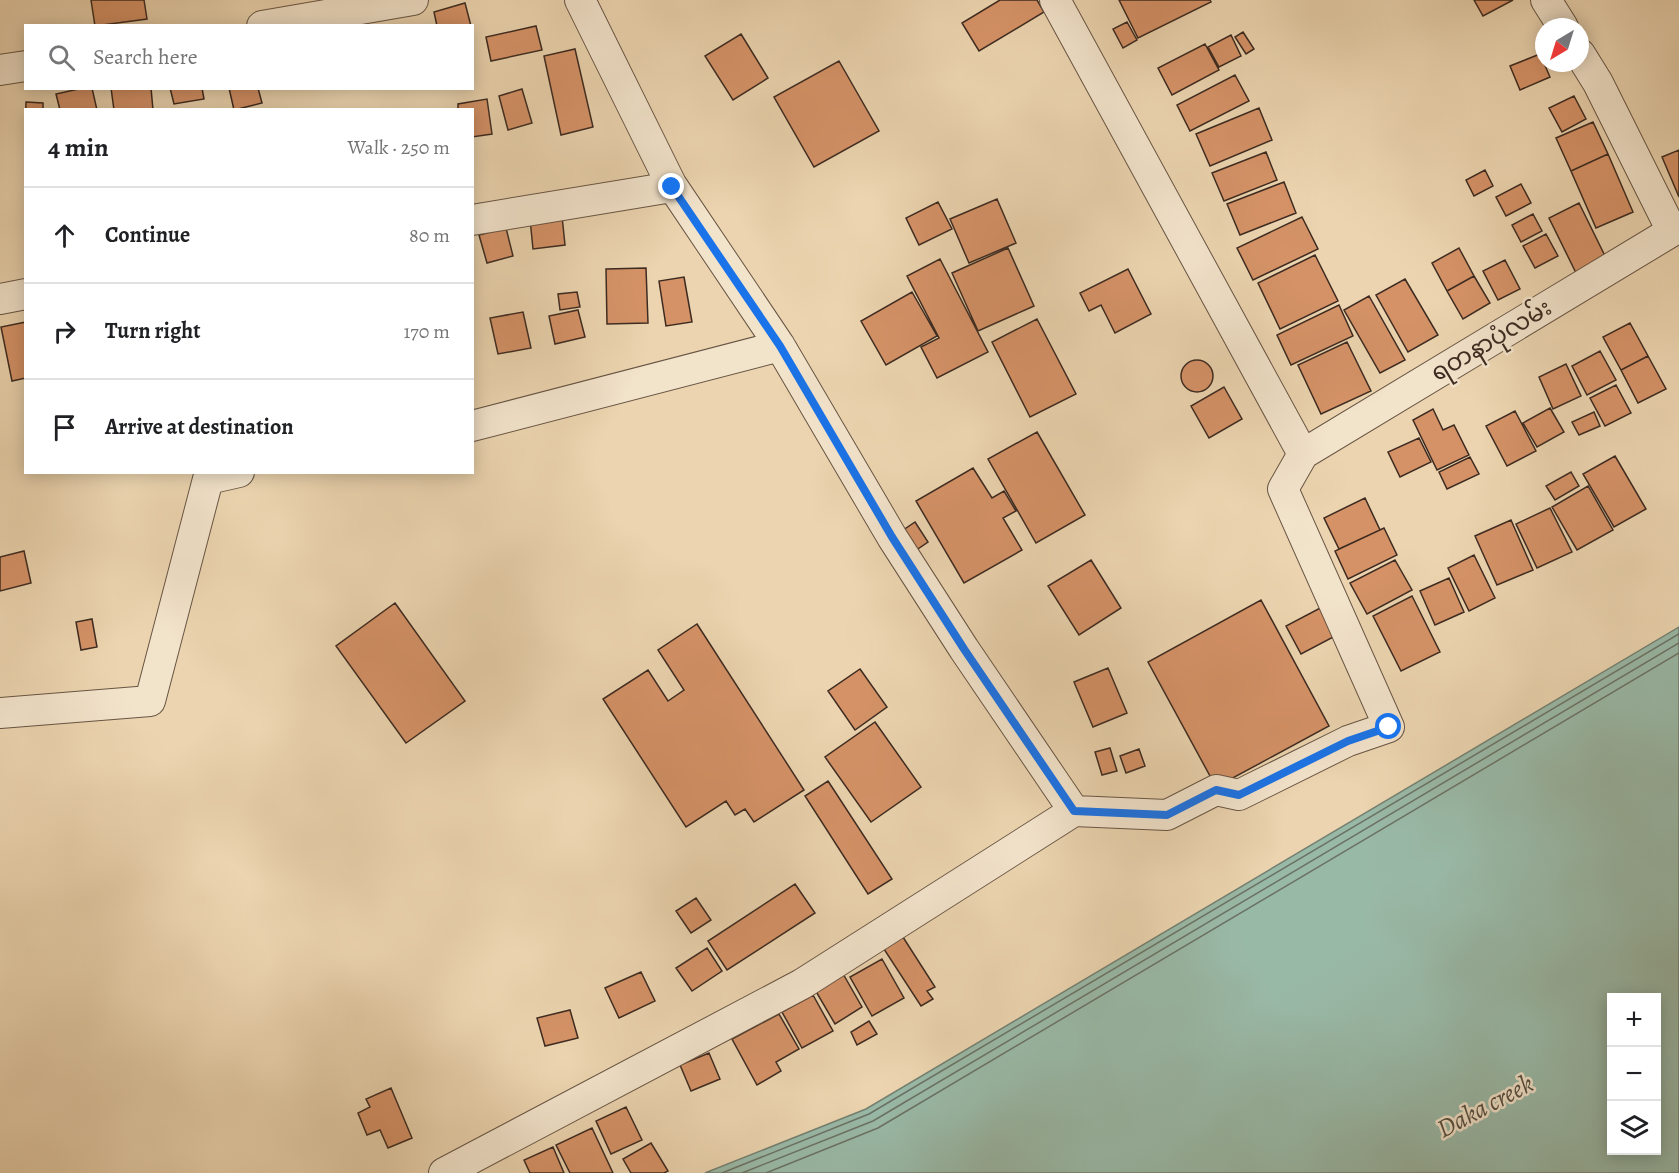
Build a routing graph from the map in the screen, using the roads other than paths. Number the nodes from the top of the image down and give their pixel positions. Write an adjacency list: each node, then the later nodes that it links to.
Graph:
1 (413, 0): 6 (street)
2 (580, 0): 10 (street)
3 (1055, 0): 17 (street)
4 (1546, 0): 5 (street)
5 (1557, 18)
6 (274, 24)
7 (24, 66): 9 (street)
8 (1589, 68): 12 (street)
9 (0, 70)
10 (672, 187): 11 (street); 15 (street)
11 (474, 220)
12 (1675, 229): 17 (street, ရတနာပုံလမ်း)
13 (24, 294): 14 (street)
14 (0, 298)
15 (780, 346): 16 (street); 20 (street)
16 (474, 425)
17 (1303, 454): 20 (street)
18 (230, 474): 19 (street)
19 (0, 713)
20 (1074, 811): 21 (street)
21 (444, 1173)

